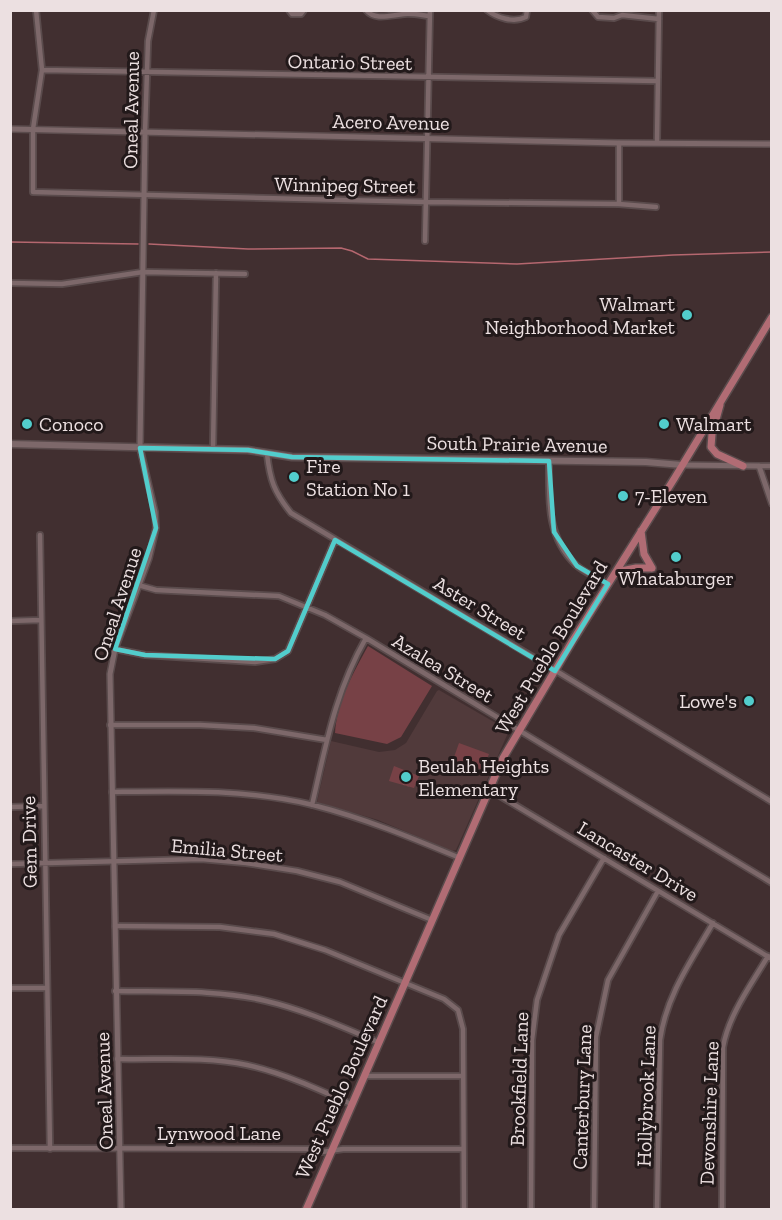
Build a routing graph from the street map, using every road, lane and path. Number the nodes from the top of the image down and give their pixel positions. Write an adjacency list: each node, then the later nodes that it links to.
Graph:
1 (36, 10): 17 (street)
2 (146, 10): 12 (street)
3 (289, 10): 4 (street)
4 (304, 10)
5 (366, 10): 14 (street)
6 (397, 10): 14 (street)
7 (487, 10): 8 (street)
8 (527, 10)
9 (592, 10): 15 (street)
10 (616, 10): 15 (street)
11 (659, 10): 16 (street)
12 (153, 11): 18 (street, Oneal Avenue)
13 (429, 13): 14 (street); 19 (street)
14 (404, 14)
15 (622, 15): 16 (street)
16 (659, 19): 20 (street)
17 (42, 70): 18 (street, Ontario Street); 22 (street)
18 (147, 73): 19 (street, Ontario Street); 23 (street, Oneal Avenue)
19 (429, 78): 20 (street, Ontario Street); 24 (street)
20 (657, 81): 25 (street)
21 (10, 129): 22 (street, Acero Avenue)
22 (33, 129): 23 (street, Acero Avenue); 28 (street, Winnipeg Street)
23 (145, 133): 24 (street, Acero Avenue); 28 (street, Oneal Avenue)
24 (427, 138): 26 (street, Acero Avenue); 29 (street)
25 (657, 142): 26 (street, Acero Avenue); 27 (street, Acero Avenue)
26 (619, 143): 30 (street)
27 (771, 144)
28 (144, 196): 29 (street, Winnipeg Street); 33 (street, Oneal Avenue)
29 (425, 202): 30 (street, Winnipeg Street); 32 (street)
30 (619, 204): 31 (street, Winnipeg Street)
31 (656, 207)
32 (425, 241)
33 (143, 272): 34 (street); 36 (street); 40 (street, Oneal Avenue)
34 (216, 273): 35 (street); 41 (street)
35 (245, 274)
36 (10, 283)
37 (771, 317): 38 (main road, West Pueblo Boulevard)
38 (723, 396): 44 (main road, West Pueblo Boulevard); 45 (main road)
39 (10, 444): 40 (main road, South Prairie Avenue)
40 (140, 448): 41 (main road, South Prairie Avenue); 54 (street, Oneal Avenue)
41 (213, 449): 42 (main road, South Prairie Avenue)
42 (267, 454): 43 (main road, South Prairie Avenue); 51 (street, Aster Street)
43 (549, 461): 44 (main road, South Prairie Avenue); 53 (street)
44 (682, 465): 45 (street, South Prairie Avenue); 49 (main road, West Pueblo Boulevard)
45 (743, 466): 46 (street, South Prairie Avenue)
46 (759, 466): 47 (street, South Prairie Avenue); 48 (street)
47 (771, 466)
48 (771, 504)
49 (641, 531): 52 (main road, West Pueblo Boulevard); 52 (main road)
50 (40, 535): 56 (street, Gem Drive)
51 (335, 540): 55 (street); 60 (street, Aster Street)
52 (616, 572): 53 (main road, West Pueblo Boulevard)
53 (608, 584): 60 (main road, West Pueblo Boulevard)
54 (138, 585): 55 (street, Azalea Street); 59 (street, Oneal Avenue)
55 (307, 607): 58 (street, Azalea Street); 59 (street)
56 (41, 620): 57 (street); 68 (street, Gem Drive)
57 (10, 621)
58 (366, 638): 62 (street, Azalea Street); 63 (street)
59 (115, 649): 61 (street, Oneal Avenue)
60 (555, 671): 62 (main road, West Pueblo Boulevard); 66 (street, Aster Street)
61 (110, 725): 63 (street); 65 (street, Oneal Avenue)
62 (518, 731): 64 (main road, West Pueblo Boulevard); 75 (street, Azalea Street)
63 (327, 740): 67 (street)
64 (490, 790): 70 (main road, West Pueblo Boulevard); 71 (street, Lancaster Drive)
65 (112, 792): 67 (street); 72 (street, Oneal Avenue)
66 (771, 802)
67 (312, 805): 70 (street)
68 (43, 806): 69 (street); 73 (street, Gem Drive)
69 (10, 807)
70 (460, 858): 77 (main road, West Pueblo Boulevard)
71 (604, 858): 76 (street, Lancaster Drive); 98 (street, Brookfield Lane)
72 (113, 861): 73 (street, Emilia Street); 77 (street, Emilia Street); 79 (street, Oneal Avenue)
73 (45, 862): 74 (street, Emilia Street); 83 (street, Gem Drive)
74 (10, 864)
75 (771, 883)
76 (658, 891): 78 (street, Lancaster Drive); 99 (street, Canterbury Lane)
77 (432, 920): 81 (main road, West Pueblo Boulevard)
78 (712, 923): 80 (street, Lancaster Drive); 100 (street, Hollybrook Lane)
79 (114, 926): 81 (street); 84 (street, Oneal Avenue)
80 (770, 957): 101 (street, Devonshire Lane)
81 (405, 982): 85 (main road, West Pueblo Boulevard); 88 (street)
82 (10, 988): 83 (street)
83 (47, 988): 92 (street, Gem Drive)
84 (115, 991): 85 (street); 86 (street, Oneal Avenue)
85 (378, 1042): 87 (main road, West Pueblo Boulevard)
86 (117, 1059): 89 (street); 91 (street, Oneal Avenue)
87 (364, 1076): 88 (street); 89 (main road, West Pueblo Boulevard)
88 (464, 1076): 93 (street)
89 (351, 1104): 94 (main road, West Pueblo Boulevard)
90 (10, 1148): 92 (street, Lynwood Lane)
91 (121, 1148): 92 (street, Lynwood Lane); 94 (street, Lynwood Lane); 95 (street, Oneal Avenue)
92 (50, 1149)
93 (464, 1149): 94 (street, Lynwood Lane); 97 (street)
94 (331, 1150): 96 (main road, West Pueblo Boulevard)
95 (121, 1209)
96 (306, 1209)
97 (464, 1209)
98 (531, 1209)
99 (594, 1209)
100 (657, 1209)
101 (722, 1209)

